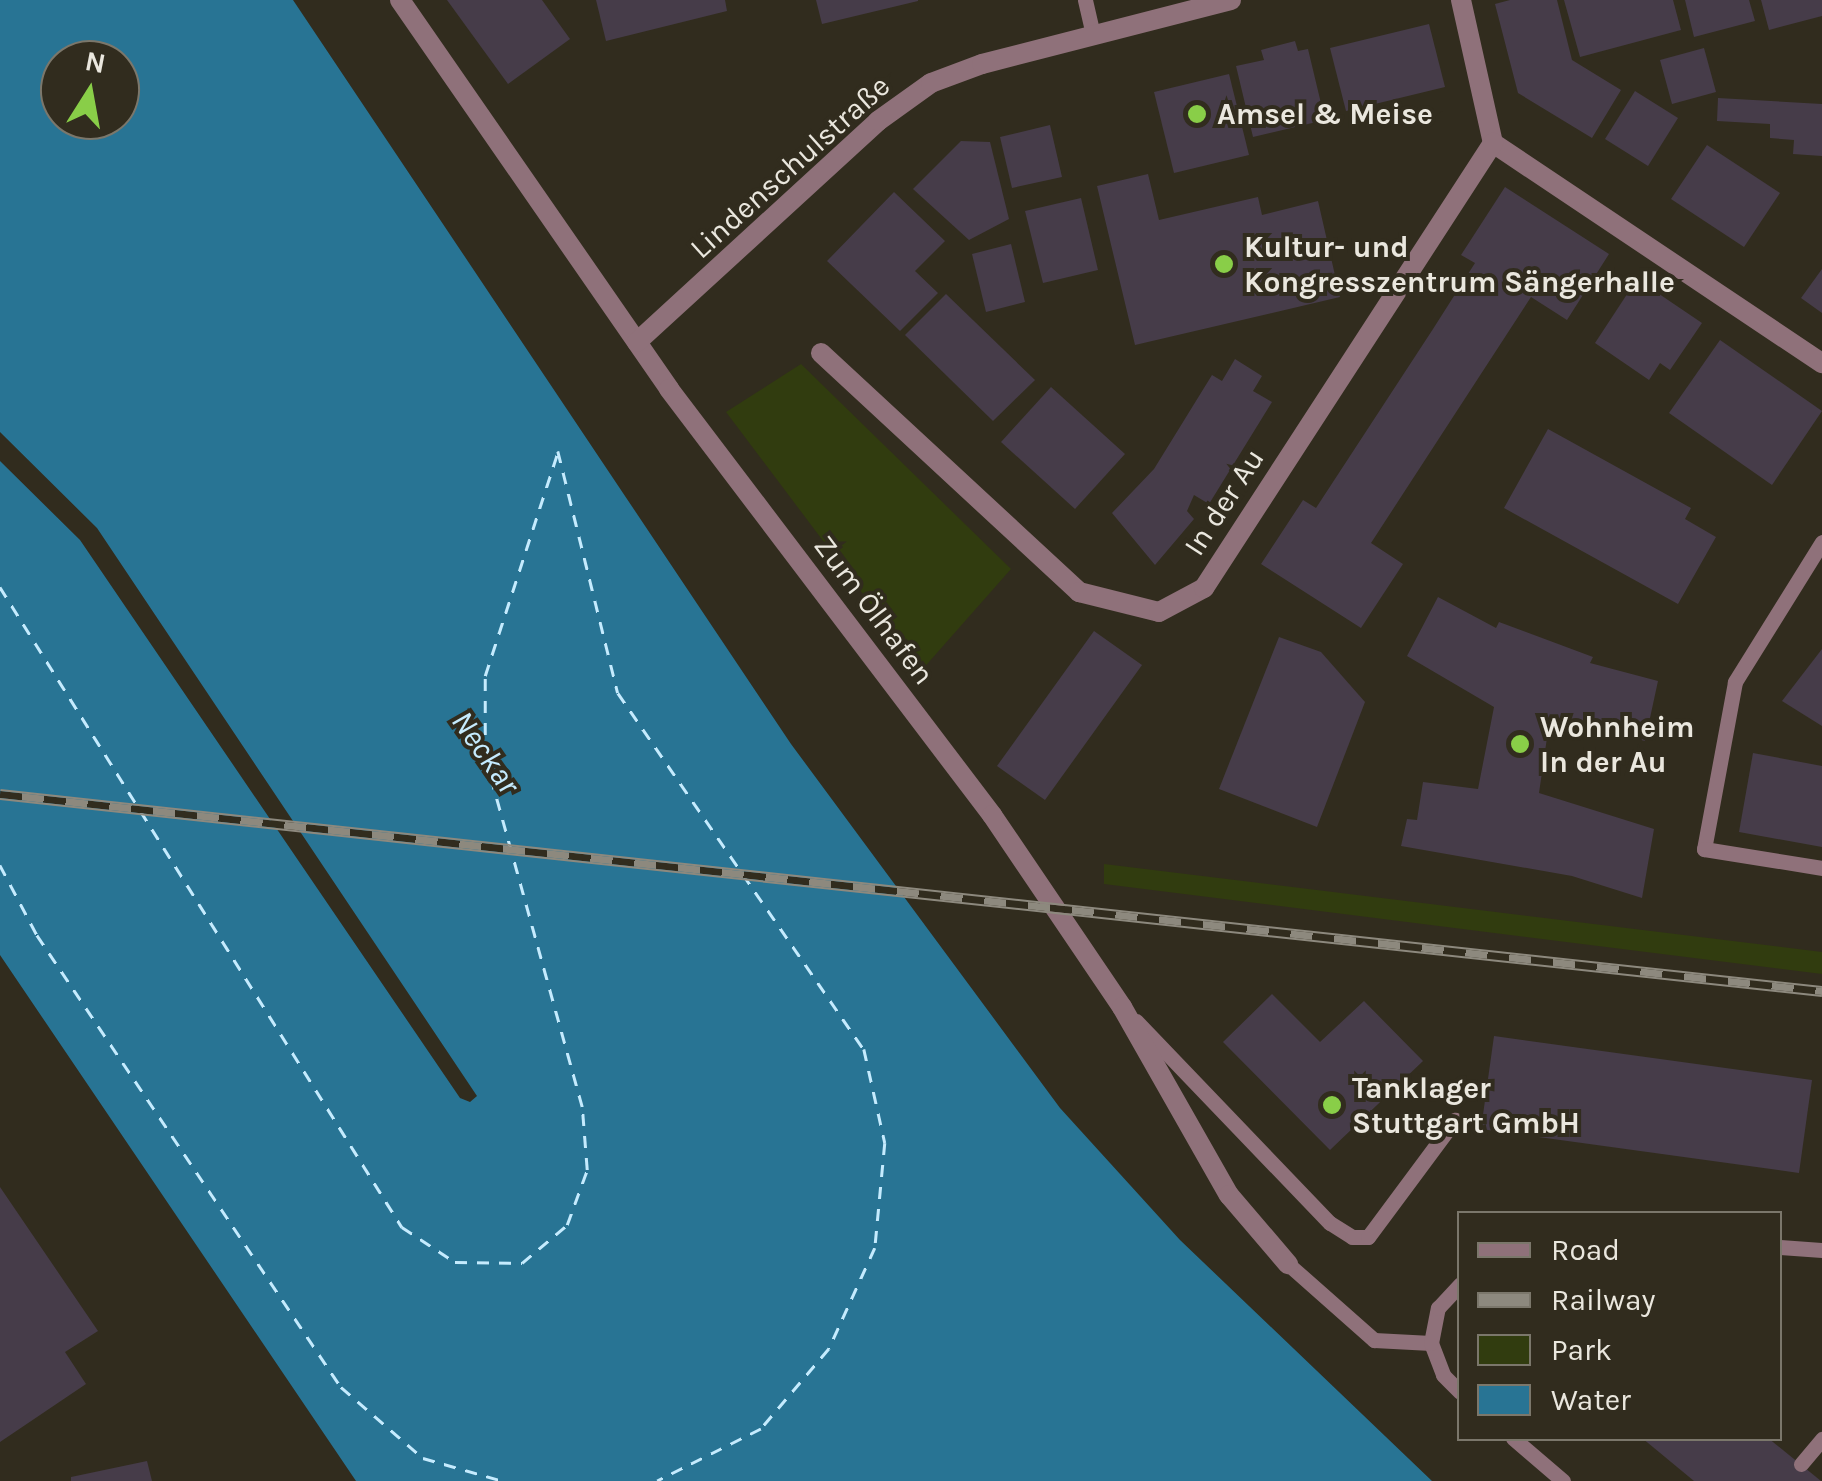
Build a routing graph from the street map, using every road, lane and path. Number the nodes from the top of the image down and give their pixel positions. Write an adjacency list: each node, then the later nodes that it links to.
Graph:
1 (400, 0): 7 (street, Zum Ölhafen)
2 (1085, 0): 5 (lane)
3 (1230, 0): 5 (street, Lindenschulstraße)
4 (1461, 0): 6 (street)
5 (1093, 35): 7 (street, Lindenschulstraße)
6 (1493, 143): 8 (street, In der Au); 9 (street)
7 (637, 342): 12 (street, Zum Ölhafen)
8 (822, 352)
9 (1822, 363)
10 (1819, 550): 11 (lane)
11 (1822, 868)
12 (1122, 1007): 13 (lane); 16 (street, Zum Ölhafen)
13 (1455, 1120)
14 (1782, 1247): 15 (lane)
15 (1822, 1250)
16 (1288, 1264): 18 (lane)
17 (1457, 1287): 18 (lane)
18 (1430, 1342): 19 (lane)
19 (1457, 1387)
20 (1822, 1438): 22 (lane)
21 (1516, 1441): 23 (lane)
22 (1801, 1464)
23 (1563, 1481)

